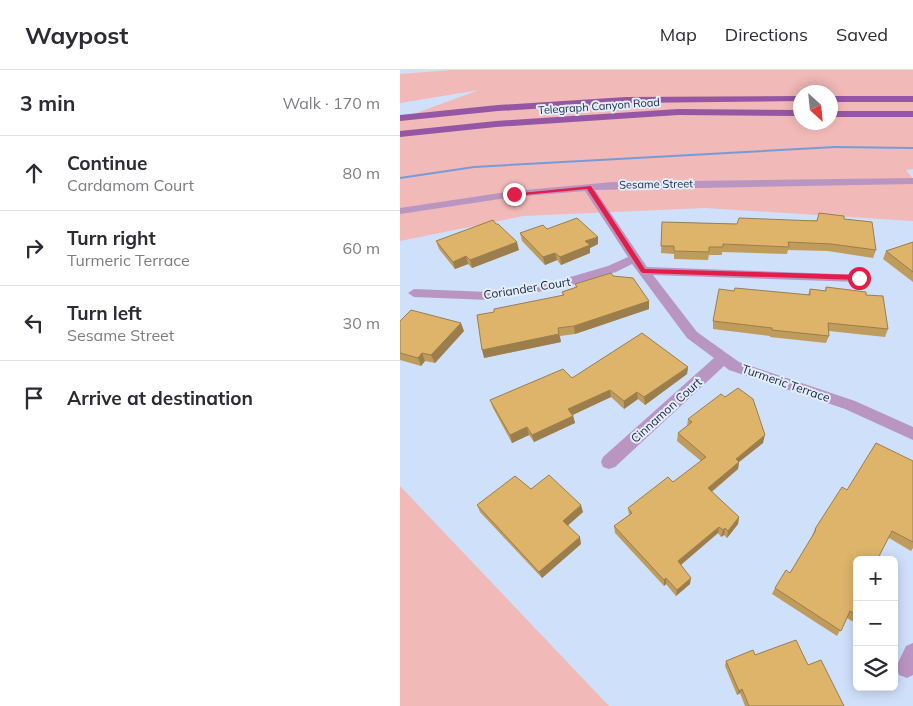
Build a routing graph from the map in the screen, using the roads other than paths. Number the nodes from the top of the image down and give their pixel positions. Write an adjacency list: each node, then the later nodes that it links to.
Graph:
1 (793, 98): 7 (main road, Telegraph Canyon Road)
2 (838, 99): 3 (main road)
3 (913, 99)
4 (793, 113): 8 (main road, Telegraph Canyon Road)
5 (838, 114): 6 (main road)
6 (913, 114)
7 (400, 118)
8 (400, 134)
9 (913, 181): 10 (street, Sesame Street)
10 (588, 188): 11 (street, Sesame Street); 12 (street, Turmeric Terrace)
11 (400, 211)
12 (636, 258): 13 (street, Turmeric Terrace); 15 (street, Coriander Court)
13 (643, 271): 14 (street); 16 (street, Turmeric Terrace)
14 (859, 278)
15 (414, 293)
16 (722, 358): 17 (street, Turmeric Terrace); 18 (street, Cinnamon Court)
17 (913, 434)
18 (609, 462)

